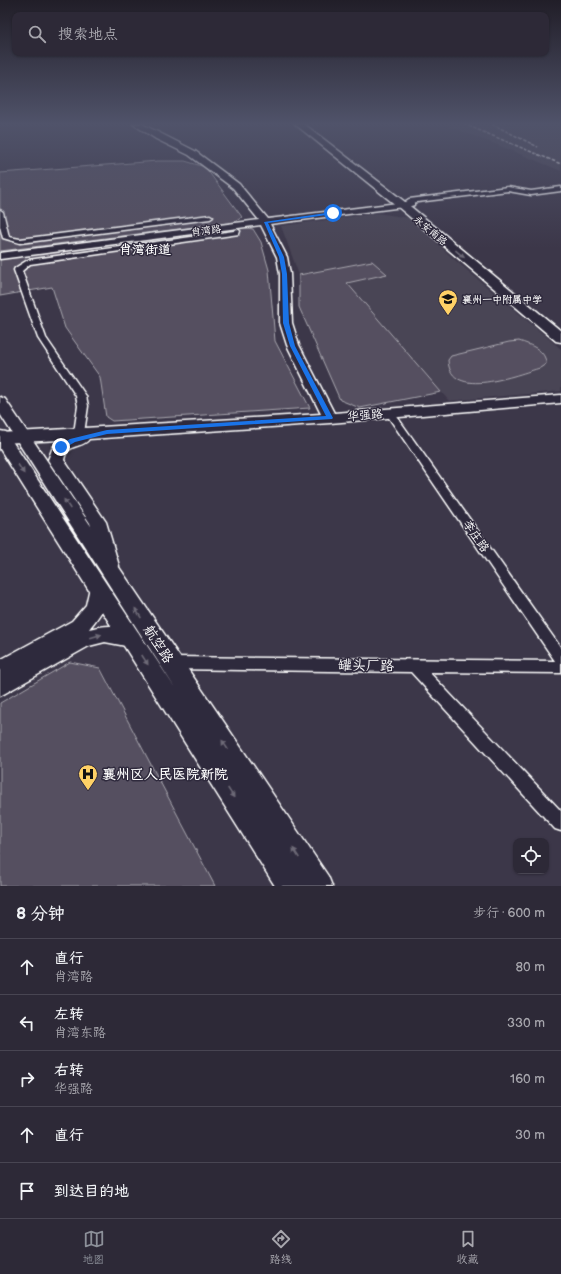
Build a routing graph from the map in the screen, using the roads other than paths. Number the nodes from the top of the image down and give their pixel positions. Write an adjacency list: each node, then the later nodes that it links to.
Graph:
1 (208, 165): 9 (street)
2 (217, 165): 9 (street)
3 (355, 165): 6 (main road, 永安南路)
4 (360, 165): 6 (main road, 永安南路)
5 (561, 189): 6 (street)
6 (405, 202): 9 (street, 肖湾路); 13 (main road, 永安南路); 14 (main road, 永安南路, one-way to 14)
7 (0, 212): 8 (street)
8 (210, 217)
9 (268, 220): 11 (street, 肖湾路); 12 (street, 肖湾路); 18 (street)
10 (237, 231): 20 (street)
11 (0, 253)
12 (0, 256)
13 (561, 325)
14 (561, 338)
15 (561, 399): 17 (street, 华强路)
16 (0, 402): 22 (main road, 航空路)
17 (390, 413): 18 (street, 华强路); 25 (street, 李庄路)
18 (335, 417): 19 (street, 华强路)
19 (107, 432): 20 (street, 华强路); 23 (street)
20 (79, 434): 22 (street, 华强路)
21 (1, 437): 22 (street, 华强路); 23 (main road, 航空路, one-way to 23)
22 (24, 438): 23 (main road, 航空路, one-way to 22)
23 (105, 581): 24 (main road, 航空路); 26 (main road, 航空路, one-way to 23); 29 (street)
24 (131, 638): 30 (street, one-way to 24); 32 (main road, 航空路, one-way to 32)
25 (561, 659)
26 (171, 663): 27 (street, 罐头厂路); 33 (main road, 航空路, one-way to 26)
27 (414, 665): 28 (street, 罐头厂路); 31 (street)
28 (561, 667)
29 (0, 671)
30 (0, 686)
31 (561, 823)
32 (291, 886)
33 (318, 886)

